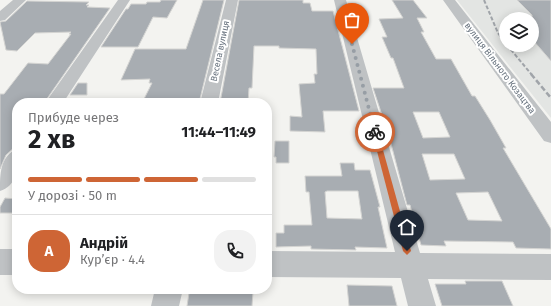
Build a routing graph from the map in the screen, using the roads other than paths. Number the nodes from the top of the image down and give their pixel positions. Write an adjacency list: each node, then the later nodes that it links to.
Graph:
1 (20, 0): 6 (street)
2 (124, 0): 7 (street)
3 (232, 0): 8 (street, Весела вулиця)
4 (340, 0): 15 (street)
5 (449, 0): 9 (street, вулиця Вільного Козацтва)
6 (0, 17)
7 (57, 98)
8 (210, 98)
9 (551, 136)
10 (12, 164): 11 (street)
11 (0, 182)
12 (0, 262): 13 (street)
13 (12, 262)
14 (272, 264): 15 (street)
15 (411, 266): 16 (street); 19 (street)
16 (551, 267)
17 (168, 294): 18 (street)
18 (165, 306)
19 (422, 306)

